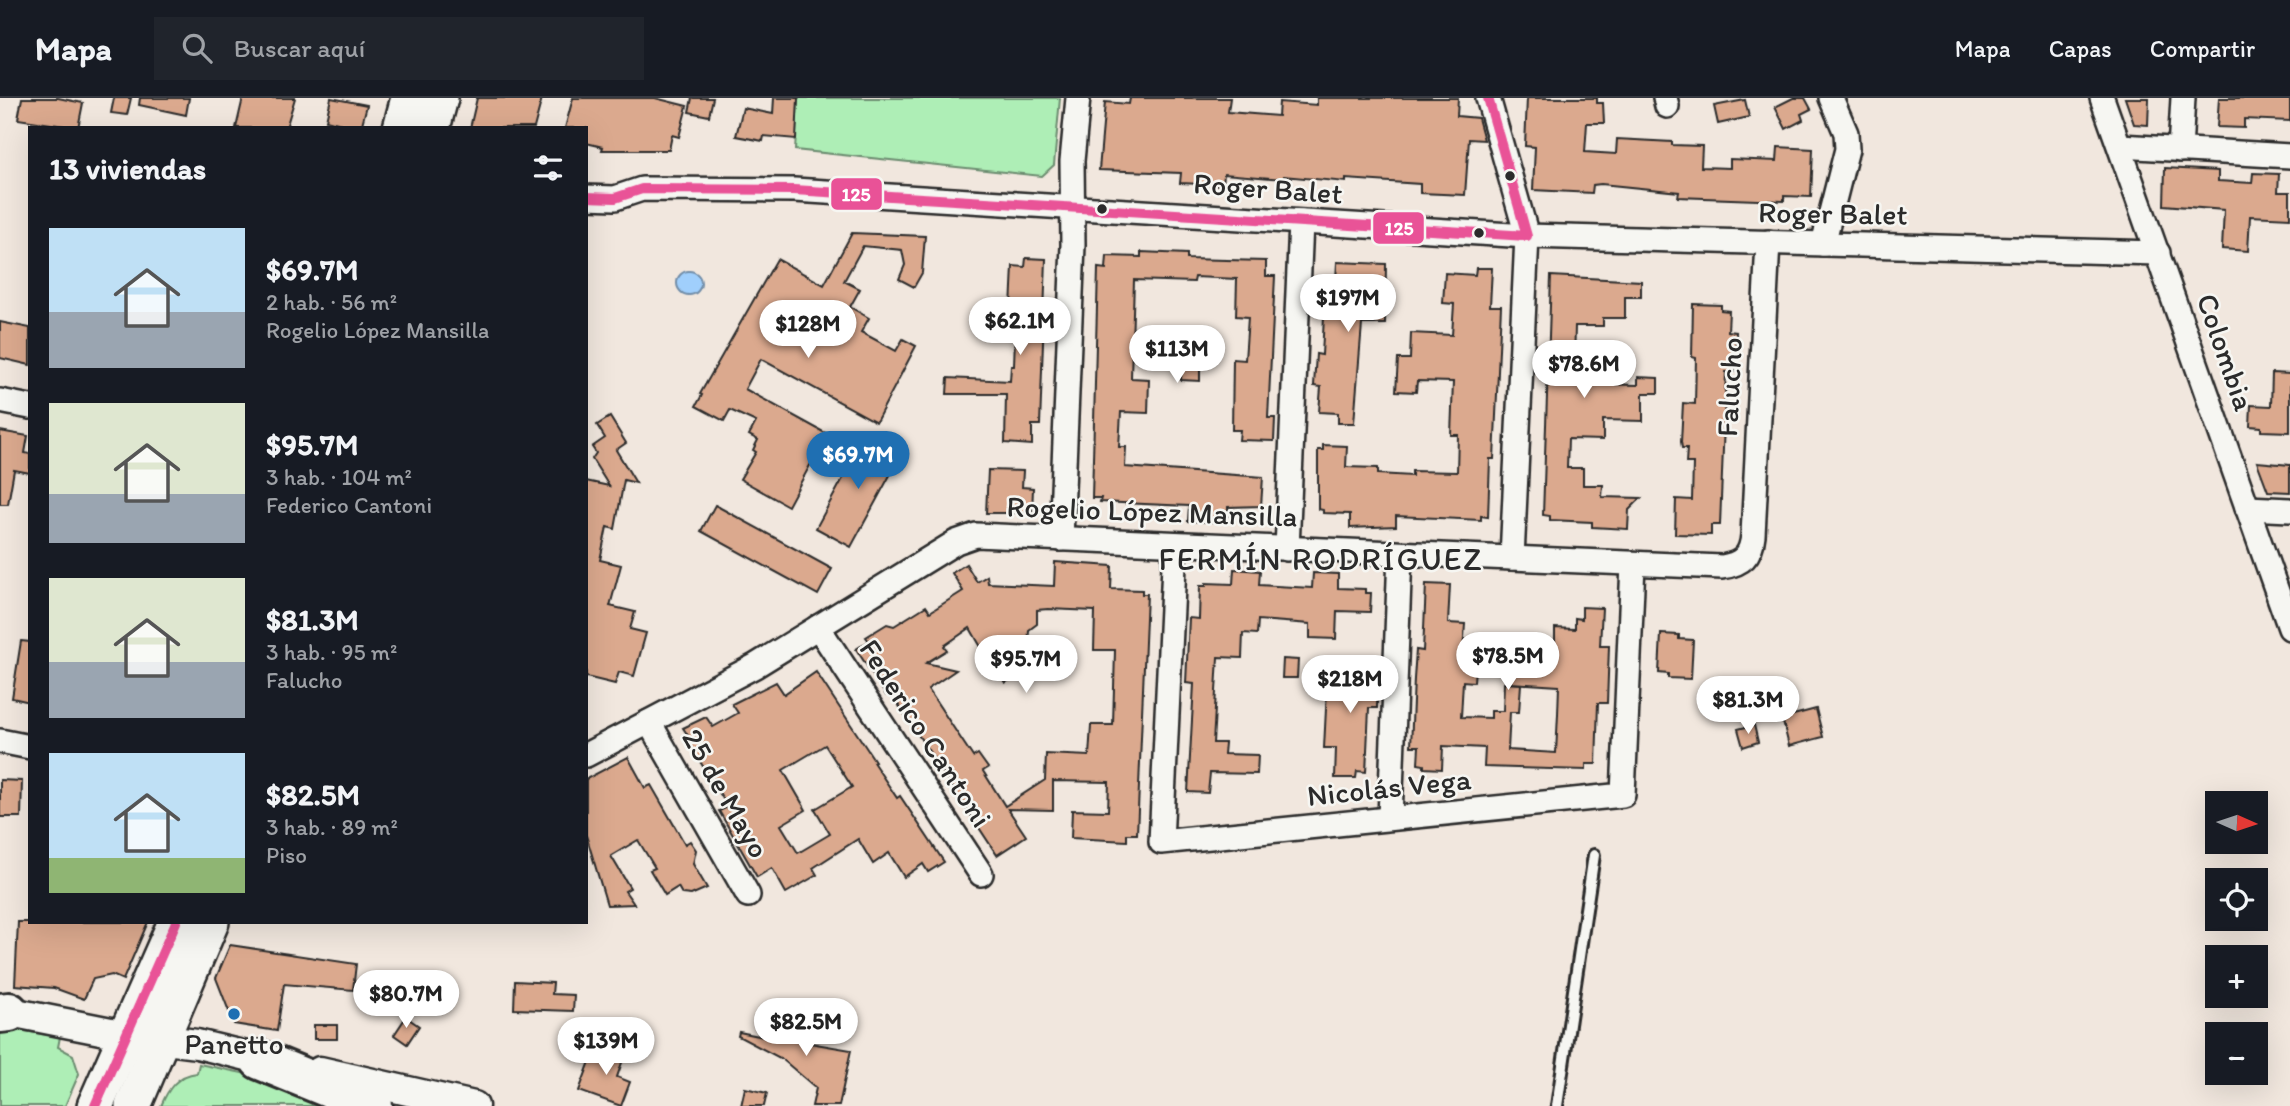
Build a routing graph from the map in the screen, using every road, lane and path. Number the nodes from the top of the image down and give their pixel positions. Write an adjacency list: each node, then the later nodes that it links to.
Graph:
1 (1078, 98): 12 (street)
2 (1488, 98): 14 (street)
3 (1831, 98): 16 (street)
4 (2102, 98): 8 (street, Colombia)
5 (2183, 98): 9 (street)
6 (429, 105): 7 (main road)
7 (403, 126)
8 (2120, 146): 9 (street); 17 (street, Colombia)
9 (2180, 149): 10 (street)
10 (2290, 156)
11 (588, 197): 12 (street, Roger Balet)
12 (1073, 208): 13 (street, Roger Balet); 23 (street)
13 (1301, 222): 14 (street, Roger Balet); 25 (street)
14 (1527, 236): 15 (street, Roger Balet); 27 (street)
15 (1768, 243): 16 (street, Roger Balet); 22 (street, Falucho)
16 (1823, 244): 17 (street, Roger Balet)
17 (2158, 253): 20 (street, Colombia)
18 (0, 401): 19 (street)
19 (28, 407)
20 (2247, 508): 21 (street); 30 (street, Colombia)
21 (2290, 510)
22 (1753, 535): 28 (street, Rogelio López Mansilla)
23 (1061, 539): 24 (street, Rogelio López Mansilla); 29 (street, Rogelio López Mansilla)
24 (1175, 544): 25 (street, Rogelio López Mansilla); 35 (street, Nicolás Vega)
25 (1287, 549): 26 (street, Rogelio López Mansilla)
26 (1400, 554): 27 (street, Rogelio López Mansilla); 35 (street)
27 (1512, 558): 28 (street, Rogelio López Mansilla)
28 (1633, 564): 35 (street, Nicolás Vega)
29 (818, 627): 31 (street, Rogelio López Mansilla); 37 (street, Federico Cantoni)
30 (2290, 628)
31 (649, 722): 34 (street, Rogelio López Mansilla); 38 (street, 25 de Mayo)
32 (0, 741): 33 (street)
33 (28, 747)
34 (588, 754)
35 (1390, 818)
36 (1594, 855): 49 (lane)
37 (981, 874)
38 (748, 895)
39 (175, 924): 42 (main road)
40 (210, 924): 43 (main road)
41 (3, 1012): 42 (street)
42 (126, 1035): 43 (street); 45 (main road)
43 (162, 1039): 44 (street); 46 (main road)
44 (260, 1060): 47 (highway); 48 (street)
45 (95, 1106)
46 (133, 1106)
47 (373, 1106)
48 (474, 1106)
49 (1557, 1106)

